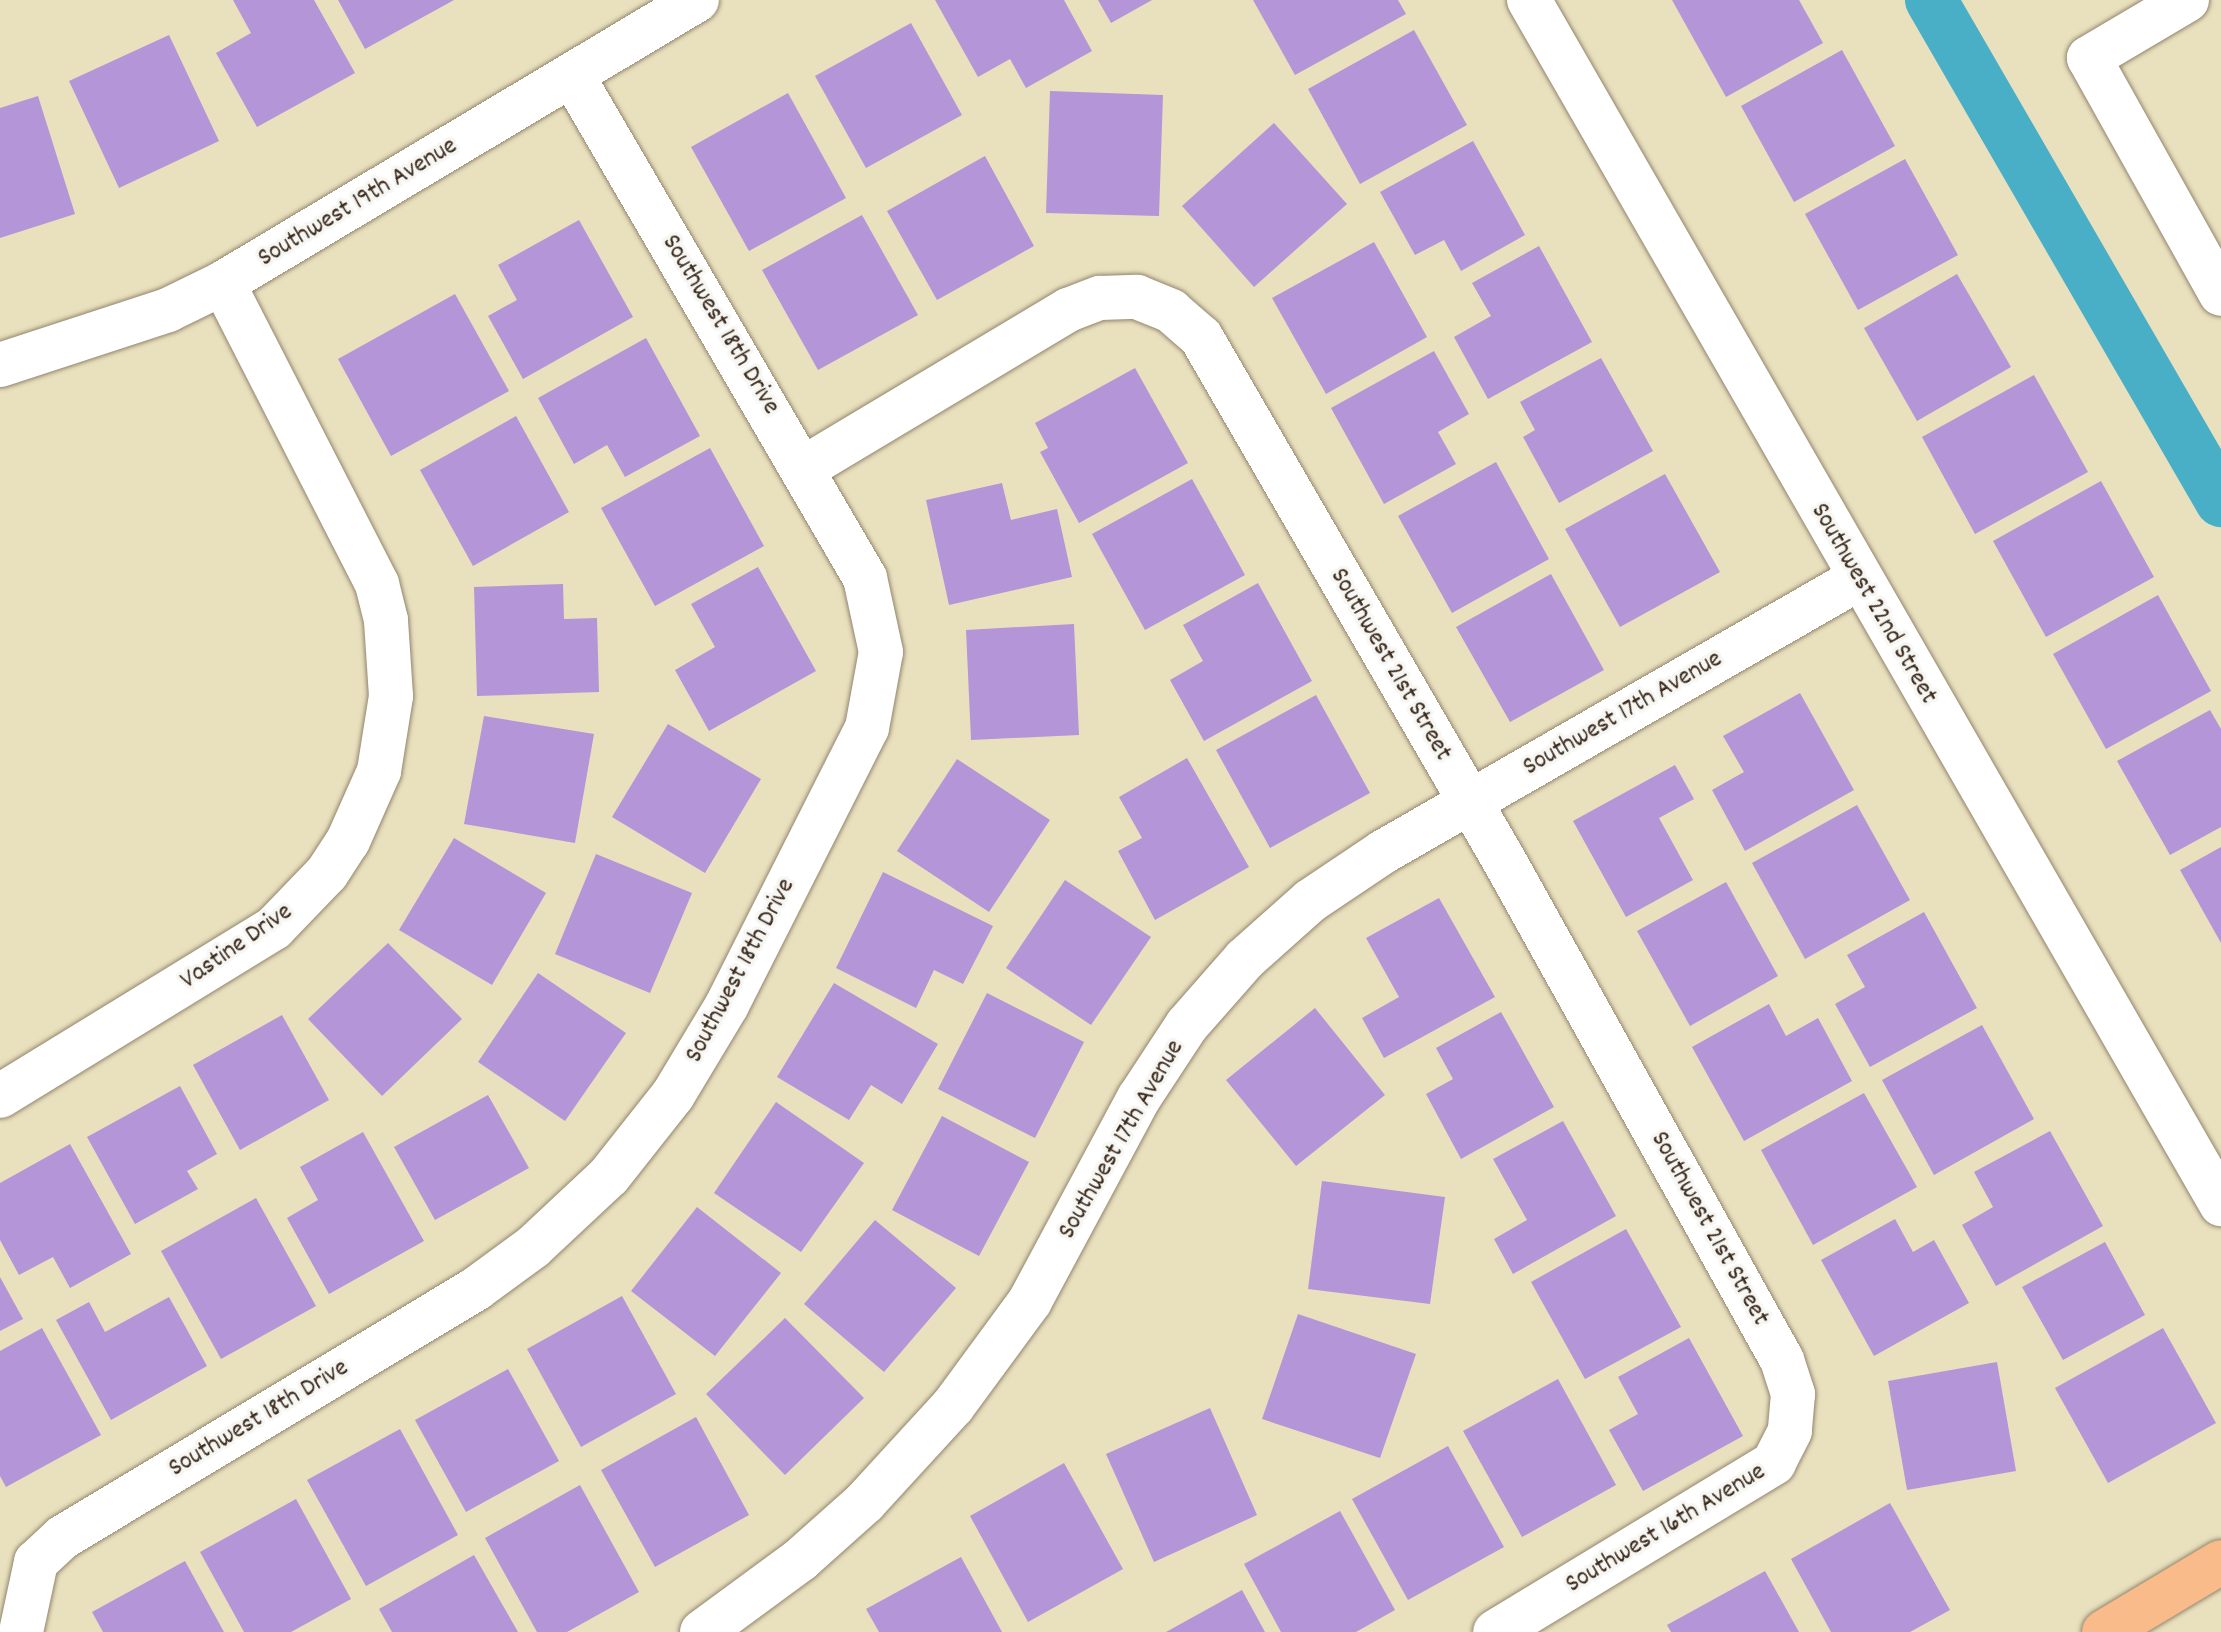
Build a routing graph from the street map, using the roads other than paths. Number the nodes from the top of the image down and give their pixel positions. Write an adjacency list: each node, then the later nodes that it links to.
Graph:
1 (697, 0): 4 (street, Southwest 19th Avenue)
2 (1529, 0): 9 (street, Southwest 22nd Street)
3 (2187, 0): 6 (street)
4 (572, 75): 5 (street, Southwest 19th Avenue); 8 (street, Southwest 18th Drive)
5 (223, 283): 7 (street, Southwest 19th Avenue); 11 (street, Vastine Drive)
6 (2221, 294)
7 (0, 365)
8 (804, 468): 10 (street, Southwest 21st Street); 15 (street, Southwest 18th Drive)
9 (1858, 579): 10 (street, Southwest 17th Avenue); 12 (street, Southwest 22nd Street)
10 (1470, 803): 13 (street, Southwest 21st Street); 16 (street, Southwest 17th Avenue)
11 (0, 1096)
12 (2221, 1204)
13 (1793, 1394): 17 (street, Southwest 16th Avenue)
14 (2221, 1562): 18 (main road)
15 (21, 1632)
16 (702, 1632)
17 (1495, 1632)
18 (2104, 1632)

